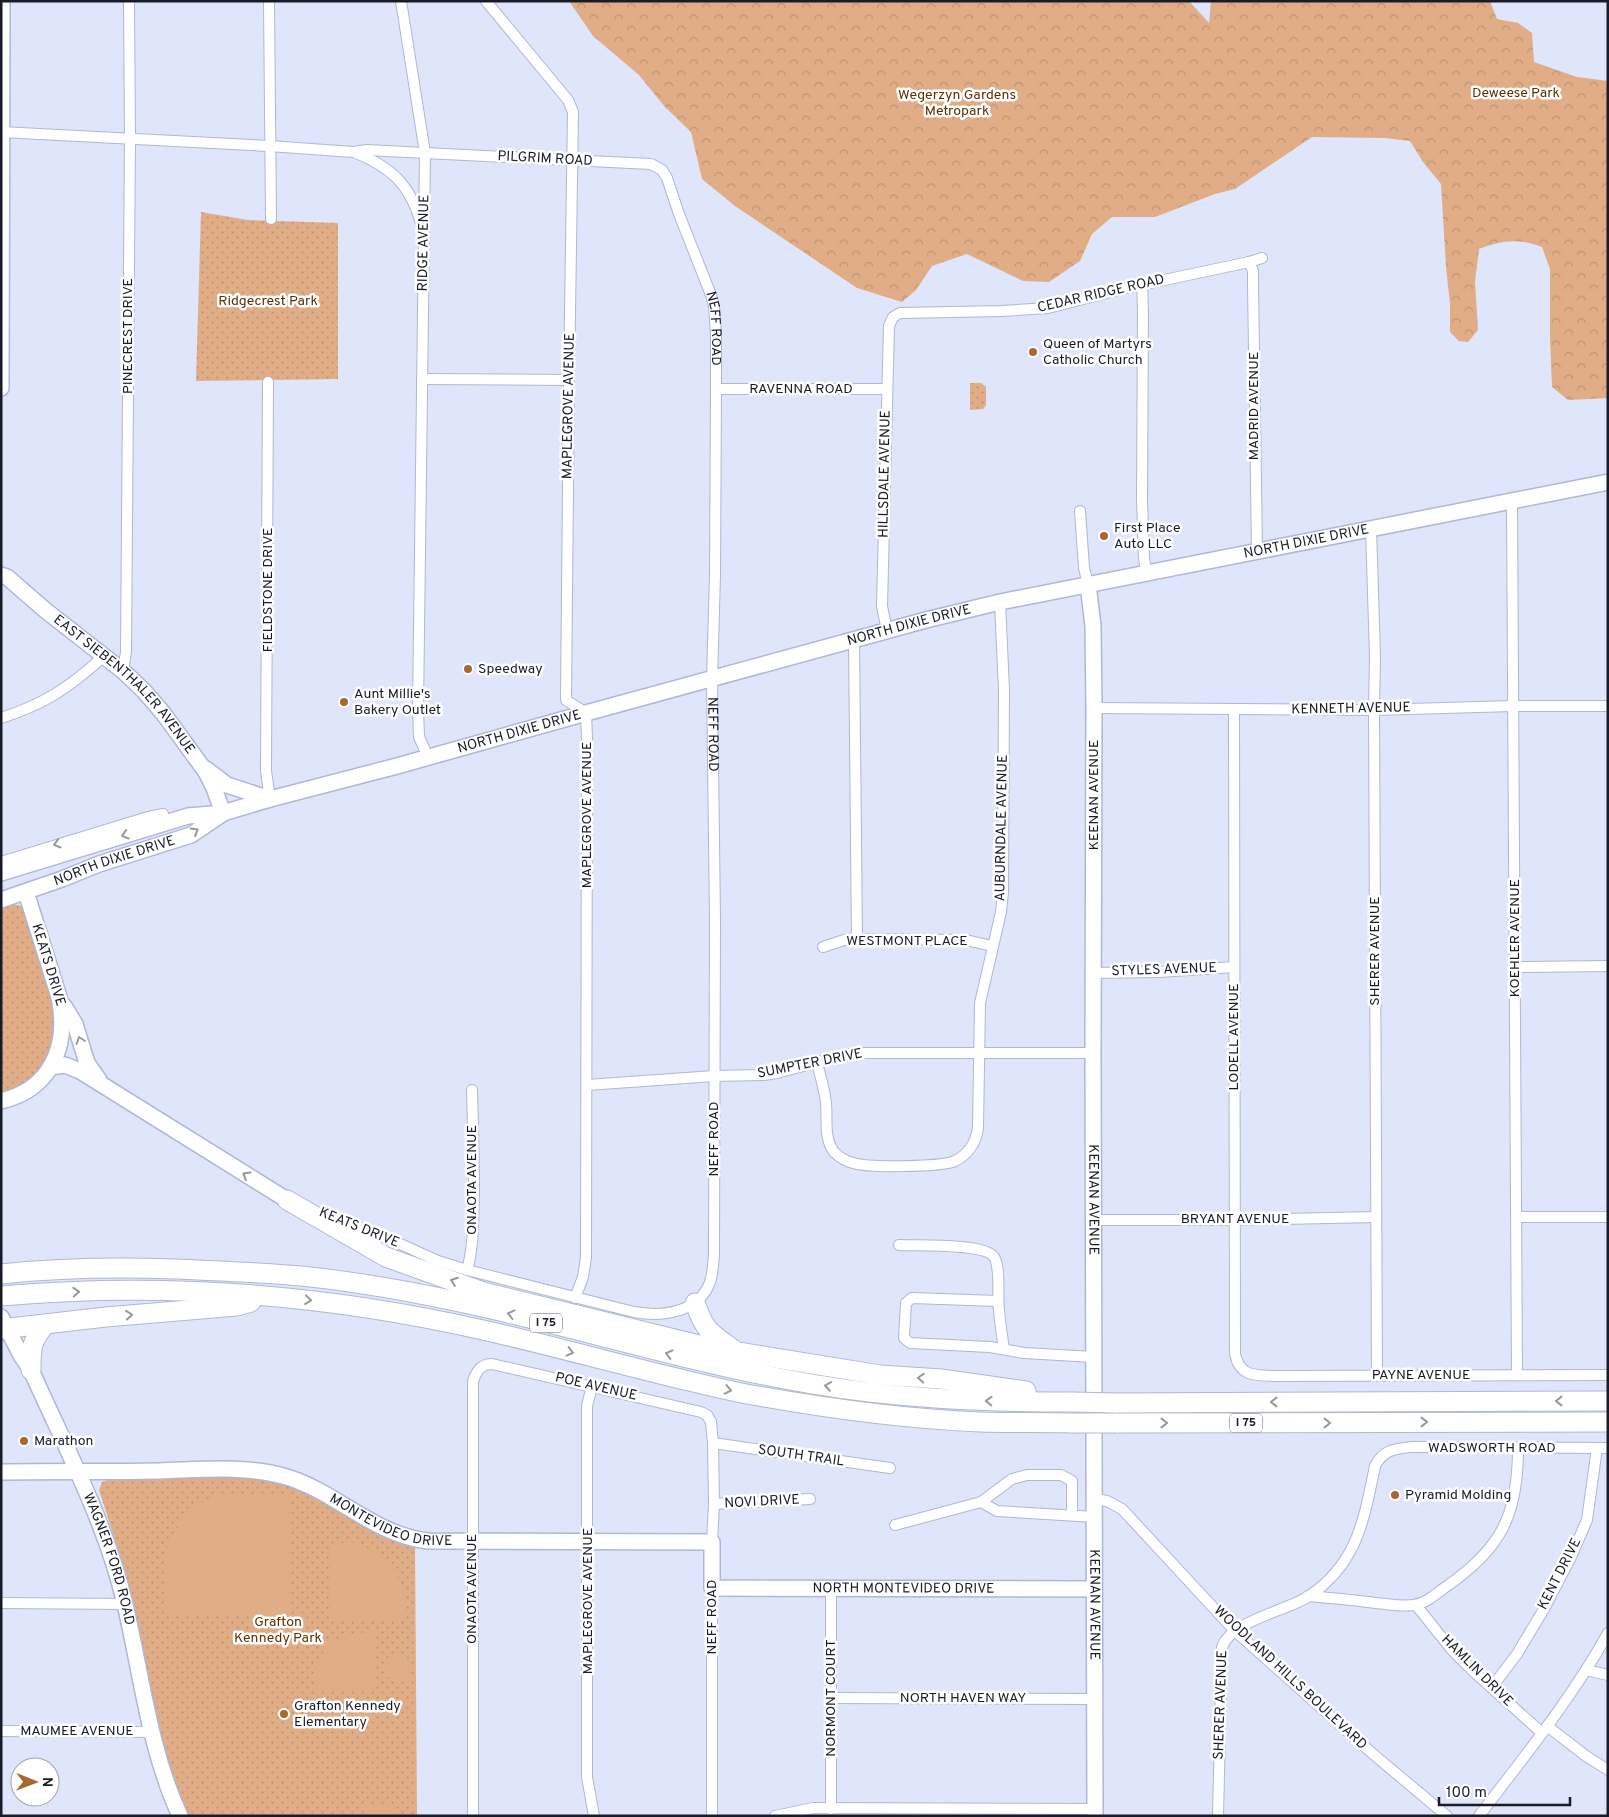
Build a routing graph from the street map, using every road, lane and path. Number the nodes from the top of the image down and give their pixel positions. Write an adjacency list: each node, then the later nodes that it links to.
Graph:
1 (2, 1): 6 (main road)
2 (129, 1): 7 (street, PINECREST DRIVE)
3 (269, 1): 8 (street)
4 (401, 1): 10 (street, RIDGE AVENUE)
5 (486, 1): 11 (street, MAPLEGROVE AVENUE)
6 (2, 132): 7 (street); 17 (main road)
7 (130, 138): 8 (street); 38 (street, PINECREST DRIVE)
8 (269, 146): 9 (street); 13 (street)
9 (353, 152): 10 (street); 14 (street)
10 (425, 153): 11 (street, PILGRIM ROAD); 14 (street, RIDGE AVENUE)
11 (572, 161): 12 (street, PILGRIM ROAD); 21 (street, MAPLEGROVE AVENUE)
12 (662, 170): 24 (street, NEFF ROAD)
13 (271, 219)
14 (423, 238): 20 (street, RIDGE AVENUE)
15 (1262, 258): 16 (street, CEDAR RIDGE ROAD)
16 (1249, 262): 18 (street, CEDAR RIDGE ROAD); 30 (street, MADRID AVENUE)
17 (2, 267): 23 (main road)
18 (1142, 285): 19 (street, CEDAR RIDGE ROAD); 31 (street)
19 (893, 317): 25 (street, HILLSDALE AVENUE)
20 (422, 379): 21 (street); 47 (street, RIDGE AVENUE)
21 (569, 380): 45 (street, MAPLEGROVE AVENUE)
22 (268, 382): 49 (street, FIELDSTONE DRIVE)
23 (1, 388)
24 (716, 388): 25 (street, RAVENNA ROAD); 39 (street, NEFF ROAD)
25 (886, 388): 35 (street, HILLSDALE AVENUE)
26 (1608, 482): 27 (main road, NORTH DIXIE DRIVE)
27 (1512, 501): 29 (main road, NORTH DIXIE DRIVE); 40 (street, KOEHLER AVENUE)
28 (1080, 511): 33 (street)
29 (1371, 528): 30 (main road, NORTH DIXIE DRIVE); 44 (street, SHERER AVENUE)
30 (1256, 550): 31 (main road, NORTH DIXIE DRIVE)
31 (1146, 572): 33 (main road, NORTH DIXIE DRIVE)
32 (1, 575): 37 (main road, EAST SIEBENTHALER AVENUE)
33 (1088, 584): 34 (main road, NORTH DIXIE DRIVE); 42 (main road, KEENAN AVENUE)
34 (1000, 602): 35 (main road, NORTH DIXIE DRIVE); 58 (street, AUBURNDALE AVENUE)
35 (887, 631): 36 (main road, NORTH DIXIE DRIVE)
36 (854, 640): 39 (main road, NORTH DIXIE DRIVE); 57 (street)
37 (104, 656): 38 (main road, EAST SIEBENTHALER AVENUE); 46 (street)
38 (123, 671): 48 (main road, EAST SIEBENTHALER AVENUE)
39 (712, 679): 45 (main road, NORTH DIXIE DRIVE); 69 (street, NEFF ROAD)
40 (1513, 706): 41 (street, KENNETH AVENUE); 44 (street, KENNETH AVENUE); 62 (street, KOEHLER AVENUE)
41 (1608, 706)
42 (1094, 708): 43 (street, KENNETH AVENUE); 63 (main road, KEENAN AVENUE)
43 (1234, 710): 44 (street, KENNETH AVENUE); 61 (street, LODELL AVENUE)
44 (1374, 710): 75 (street, SHERER AVENUE)
45 (586, 712): 47 (main road, NORTH DIXIE DRIVE); 71 (street, MAPLEGROVE AVENUE)
46 (1, 718)
47 (428, 757): 49 (main road, NORTH DIXIE DRIVE)
48 (198, 762): 49 (main road); 50 (main road, EAST SIEBENTHALER AVENUE)
49 (270, 798): 50 (main road, NORTH DIXIE DRIVE)
50 (223, 813): 51 (main road, NORTH DIXIE DRIVE); 52 (main road, NORTH DIXIE DRIVE, one-way to 50)
51 (166, 823): 52 (main road); 53 (street, one-way to 53); 54 (main road, NORTH DIXIE DRIVE, one-way to 54)
52 (144, 849): 55 (main road, NORTH DIXIE DRIVE)
53 (1, 862)
54 (1, 873)
55 (26, 892): 56 (main road, NORTH DIXIE DRIVE); 64 (main road, KEATS DRIVE)
56 (1, 900)
57 (857, 939): 58 (street, WESTMONT PLACE); 59 (street, WESTMONT PLACE)
58 (992, 946): 65 (street, AUBURNDALE AVENUE)
59 (823, 948)
60 (1608, 966): 62 (street)
61 (1234, 967): 63 (street, STYLES AVENUE); 79 (street, LODELL AVENUE)
62 (1515, 967): 76 (street, KOEHLER AVENUE)
63 (1093, 973): 66 (main road, KEENAN AVENUE)
64 (59, 997): 68 (main road, KEATS DRIVE); 70 (main road, one-way to 64)
65 (978, 1052): 66 (street, SUMPTER DRIVE); 67 (street, SUMPTER DRIVE); 67 (street, AUBURNDALE AVENUE)
66 (1093, 1053): 78 (main road, KEENAN AVENUE)
67 (817, 1063): 69 (street, SUMPTER DRIVE)
68 (50, 1067): 70 (main road, KEATS DRIVE); 73 (main road, KEATS DRIVE)
69 (714, 1076): 71 (street, SUMPTER DRIVE); 87 (street, NEFF ROAD)
70 (101, 1083): 74 (main road, KEATS DRIVE, one-way to 70)
71 (587, 1085): 85 (street, MAPLEGROVE AVENUE)
72 (472, 1090): 81 (street, ONAOTA AVENUE)
73 (1, 1101)
74 (287, 1200): 81 (street, KEATS DRIVE); 91 (highway, one-way to 74)
75 (1376, 1217): 79 (street, BRYANT AVENUE); 96 (street, SHERER AVENUE)
76 (1516, 1217): 77 (street); 97 (street, KOEHLER AVENUE)
77 (1608, 1217)
78 (1093, 1220): 79 (street, BRYANT AVENUE); 92 (main road, KEENAN AVENUE)
79 (1234, 1220): 93 (street, LODELL AVENUE)
80 (899, 1246): 86 (street)
81 (467, 1270): 85 (street, KEATS DRIVE)
82 (9, 1273): 101 (highway, I 75, one-way to 82)
83 (1, 1296): 84 (highway, I 75, one-way to 84)
84 (276, 1296): 88 (highway, one-way to 84); 103 (highway, I 75, one-way to 103, bridge)
85 (575, 1298): 87 (street, KEATS DRIVE)
86 (998, 1301): 90 (street); 90 (street)
87 (695, 1303): 91 (highway)
88 (46, 1324): 89 (highway); 95 (highway)
89 (3, 1325): 95 (main road, WAGNER FORD ROAD)
90 (1004, 1349): 92 (street)
91 (738, 1352): 101 (highway, one-way to 91)
92 (1094, 1357): 112 (main road, KEENAN AVENUE)
93 (1238, 1364): 96 (street, PAYNE AVENUE)
94 (482, 1366): 99 (street, POE AVENUE); 119 (street, ONAOTA AVENUE)
95 (32, 1370): 109 (main road, WAGNER FORD ROAD)
96 (1377, 1375): 97 (street, PAYNE AVENUE)
97 (1517, 1375): 98 (street, PAYNE AVENUE)
98 (1608, 1375)
99 (592, 1386): 102 (street, POE AVENUE); 118 (street, MAPLEGROVE AVENUE)
100 (1608, 1401): 101 (highway, I 75, one-way to 101, bridge)
101 (1073, 1402)
102 (709, 1418): 104 (street, NEFF ROAD)
103 (1608, 1422)
104 (713, 1443): 108 (street, SOUTH TRAIL); 114 (street, NEFF ROAD)
105 (1518, 1448): 106 (street, WADSWORTH ROAD); 107 (street, WADSWORTH ROAD); 127 (street)
106 (1602, 1448): 132 (street, KENT DRIVE)
107 (1380, 1458): 124 (street, SHERER AVENUE)
108 (890, 1468)
109 (76, 1470): 110 (main road, MONTEVIDEO DRIVE); 119 (main road, MONTEVIDEO DRIVE); 126 (main road, WAGNER FORD ROAD)
110 (1, 1472)
111 (810, 1499): 114 (street, NOVI DRIVE)
112 (1094, 1499): 116 (main road, KEENAN AVENUE); 128 (street, WOODLAND HILLS BOULEVARD)
113 (981, 1502): 115 (street); 115 (street); 117 (street)
114 (714, 1504): 120 (street, NEFF ROAD)
115 (1072, 1514): 116 (street)
116 (1094, 1517): 123 (main road, KEENAN AVENUE)
117 (895, 1525)
118 (588, 1541): 119 (main road, MONTEVIDEO DRIVE); 120 (main road, MONTEVIDEO DRIVE); 143 (street, MAPLEGROVE AVENUE)
119 (472, 1542): 142 (street, ONAOTA AVENUE)
120 (712, 1542): 122 (main road, NEFF ROAD)
121 (831, 1587): 122 (main road, NORTH MONTEVIDEO DRIVE); 123 (main road, NORTH MONTEVIDEO DRIVE); 133 (street, NORMONT COURT)
122 (712, 1588): 144 (street, NEFF ROAD)
123 (1094, 1589): 134 (main road, KEENAN AVENUE)
124 (1308, 1596): 127 (street); 128 (street, SHERER AVENUE)
125 (1, 1603): 126 (street)
126 (124, 1604): 137 (main road, WAGNER FORD ROAD)
127 (1416, 1605): 132 (street, HAMLIN DRIVE)
128 (1235, 1632): 146 (street, SHERER AVENUE); 147 (street, WOODLAND HILLS BOULEVARD)
129 (1608, 1633): 130 (street)
130 (1586, 1670): 131 (street); 135 (street)
131 (1608, 1675)
132 (1492, 1687): 135 (street, HAMLIN DRIVE)
133 (831, 1698): 134 (street, NORTH HAVEN WAY); 139 (street, NORMONT COURT)
134 (1095, 1699): 140 (main road, KEENAN AVENUE)
135 (1544, 1730): 138 (street, HAMLIN DRIVE); 148 (street)
136 (1, 1731): 137 (street, MAUMEE AVENUE)
137 (153, 1732): 141 (main road, WAGNER FORD ROAD)
138 (1608, 1770)
139 (831, 1809): 140 (street); 145 (street)
140 (1095, 1813)
141 (180, 1816)
142 (473, 1816)
143 (594, 1816)
144 (712, 1816)
145 (775, 1816)
146 (1218, 1816)
147 (1447, 1816)
148 (1479, 1816)

